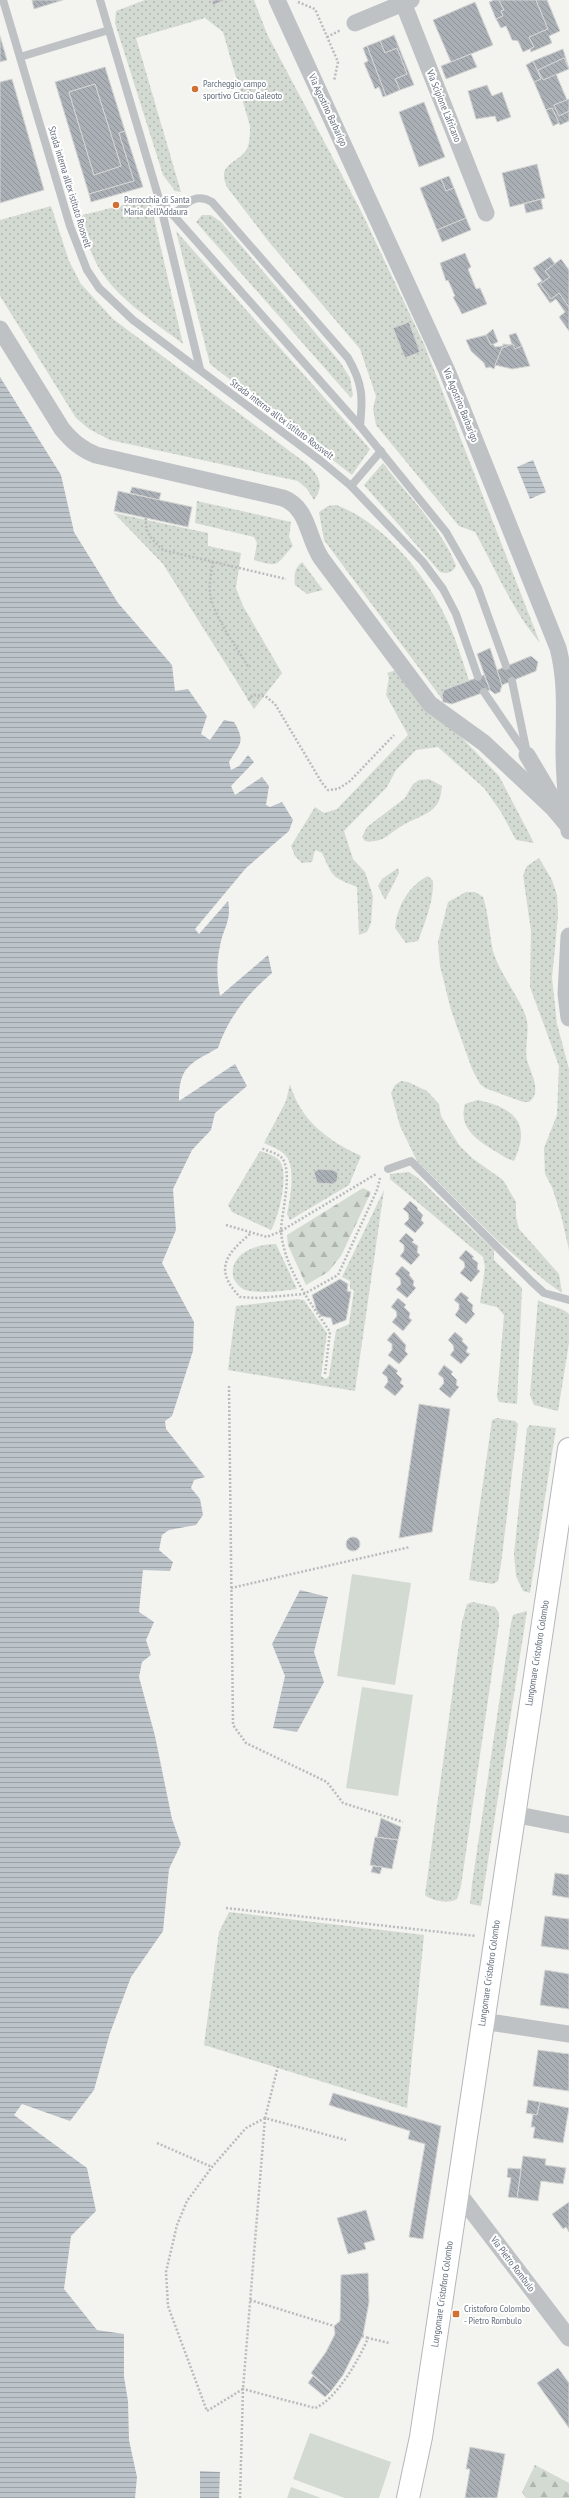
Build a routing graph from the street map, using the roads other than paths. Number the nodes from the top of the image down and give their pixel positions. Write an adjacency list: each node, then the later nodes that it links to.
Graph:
1 (2, 0): 7 (lane, Strada interna all'ex istituto Roosvelt)
2 (100, 0): 6 (lane)
3 (277, 0): 21 (street, Via Agostino Barbarigo)
4 (405, 1): 5 (street); 9 (street, Via Scipione L'africano)
5 (355, 23)
6 (109, 30): 7 (lane); 8 (lane)
7 (20, 57): 12 (lane, Strada interna all'ex istituto Roosvelt)
8 (159, 199): 10 (lane); 12 (lane)
9 (486, 213)
10 (173, 215): 13 (lane); 13 (lane)
11 (0, 330): 21 (street)
12 (200, 369): 15 (lane, Strada interna all'ex istituto Roosvelt)
13 (360, 426): 14 (lane)
14 (382, 451): 15 (lane); 16 (lane)
15 (351, 486): 17 (lane, Strada interna all'ex istituto Roosvelt)
16 (506, 666)
17 (478, 677)
18 (512, 681): 20 (lane)
19 (484, 692): 20 (lane)
20 (527, 756): 21 (street)
21 (569, 827): 22 (street, Via Agostino Barbarigo)
22 (569, 831)
23 (569, 936): 24 (street)
24 (569, 1018)
25 (388, 1169): 26 (lane)
26 (569, 1300)
27 (569, 1449): 28 (main road, Lungomare Cristoforo Colombo)
28 (563, 1529): 29 (main road, Lungomare Cristoforo Colombo)
29 (513, 1814): 30 (street); 31 (main road, Lungomare Cristoforo Colombo)
30 (569, 1825)
31 (482, 2021): 32 (street); 33 (main road, Lungomare Cristoforo Colombo)
32 (569, 2034)
33 (456, 2190): 34 (street, Via Pietro Rombulo); 35 (main road, Lungomare Cristoforo Colombo)
34 (569, 2338)
35 (408, 2498)

